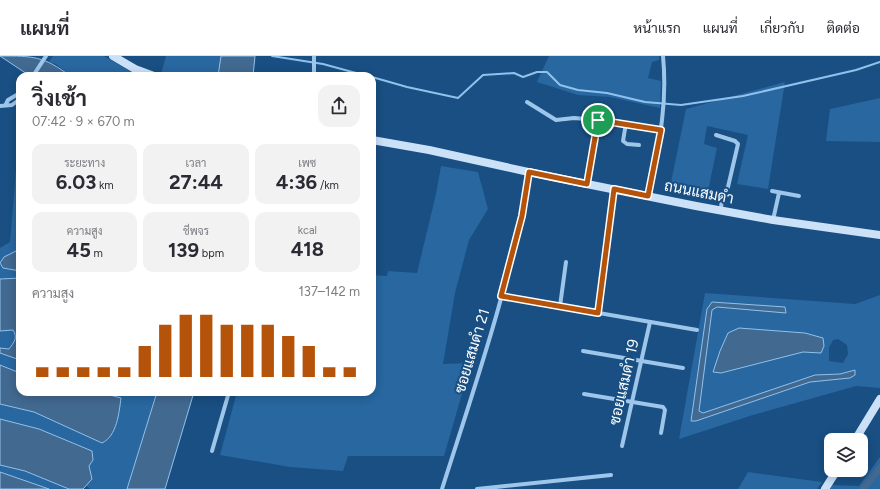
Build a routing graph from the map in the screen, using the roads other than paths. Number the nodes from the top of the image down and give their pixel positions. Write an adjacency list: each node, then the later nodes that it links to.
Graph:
1 (46, 56): 5 (street)
2 (113, 56): 6 (street)
3 (663, 56): 15 (street)
4 (314, 58): 7 (street)
5 (36, 72)
6 (143, 72)
7 (314, 72)
8 (16, 95): 11 (street)
9 (16, 102): 11 (street)
10 (527, 102): 13 (street)
11 (6, 104): 12 (street)
12 (0, 106)
13 (598, 120): 14 (street); 20 (street)
14 (626, 123): 15 (street); 18 (street)
15 (661, 130): 24 (street)
16 (716, 136): 26 (street)
17 (376, 141): 19 (street, ถนนแสมดำ)
18 (639, 146)
19 (529, 172): 20 (street, ถนนแสมดำ); 30 (street, ซอยแสมดำ 21)
20 (587, 184): 21 (street, ถนนแสมดำ)
21 (614, 189): 24 (street, ถนนแสมดำ); 32 (street)
22 (772, 191): 23 (street)
23 (779, 193): 25 (street); 27 (street)
24 (648, 196): 26 (street, ถนนแสมดำ)
25 (799, 196)
26 (721, 210): 27 (street, ถนนแสมดำ)
27 (773, 220): 28 (street, ถนนแสมดำ)
28 (880, 235)
29 (566, 262): 31 (street)
30 (501, 296): 31 (street); 48 (street, ซอยแสมดำ 21)
31 (560, 306): 32 (street)
32 (598, 313): 33 (street)
33 (650, 322): 34 (street); 36 (street, ซอยแสมดำ 19)
34 (697, 330)
35 (582, 352): 36 (street)
36 (641, 362): 37 (street); 41 (street, ซอยแสมดำ 19)
37 (683, 368)
38 (584, 394): 41 (street)
39 (228, 396): 45 (street)
40 (880, 399): 43 (street)
41 (632, 402): 42 (street); 44 (street, ซอยแสมดำ 19)
42 (662, 433)
43 (859, 433)
44 (622, 446)
45 (212, 451)
46 (612, 475): 49 (street)
47 (833, 477): 50 (street)
48 (442, 489)
49 (477, 489)
50 (825, 489)

